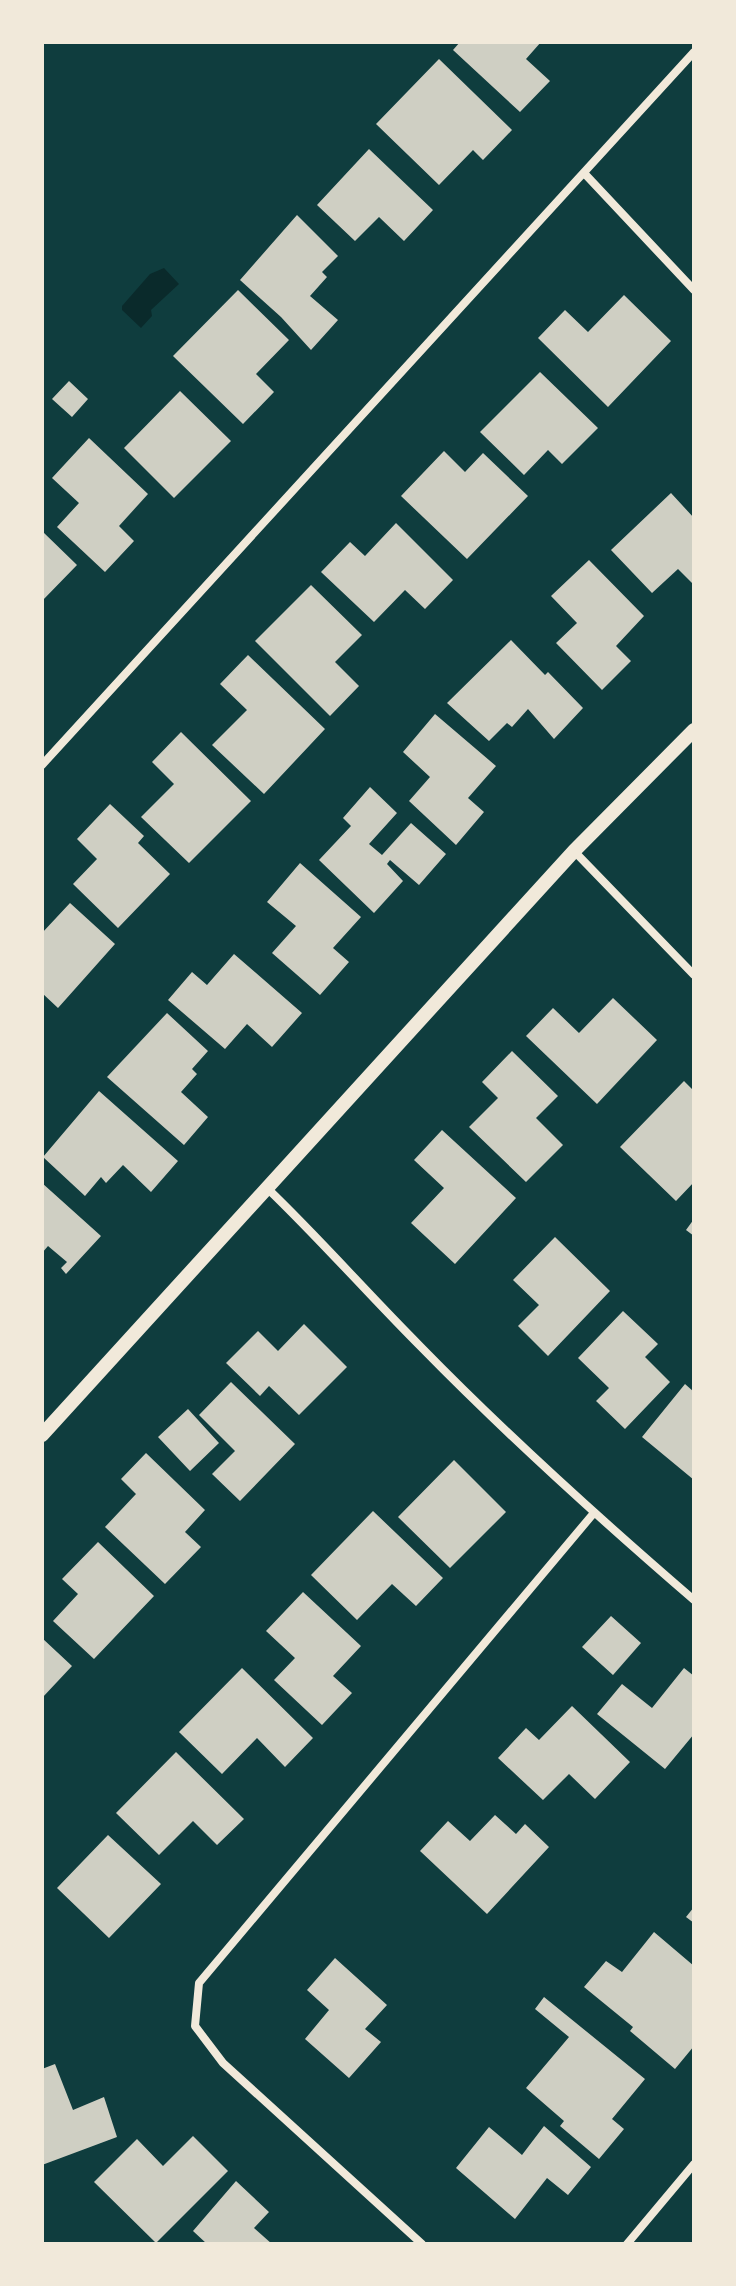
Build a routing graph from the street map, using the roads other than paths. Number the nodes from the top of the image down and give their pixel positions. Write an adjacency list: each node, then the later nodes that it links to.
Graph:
1 (694, 52): 2 (street)
2 (585, 174): 3 (street); 5 (street)
3 (694, 290)
4 (694, 730): 6 (street)
5 (42, 765)
6 (574, 851): 7 (street); 8 (street)
7 (694, 975)
8 (268, 1189): 9 (street); 10 (street)
9 (42, 1435)
10 (593, 1514): 11 (street); 13 (street)
11 (694, 1600)
12 (694, 2164): 14 (street)
13 (422, 2244)
14 (627, 2244)

